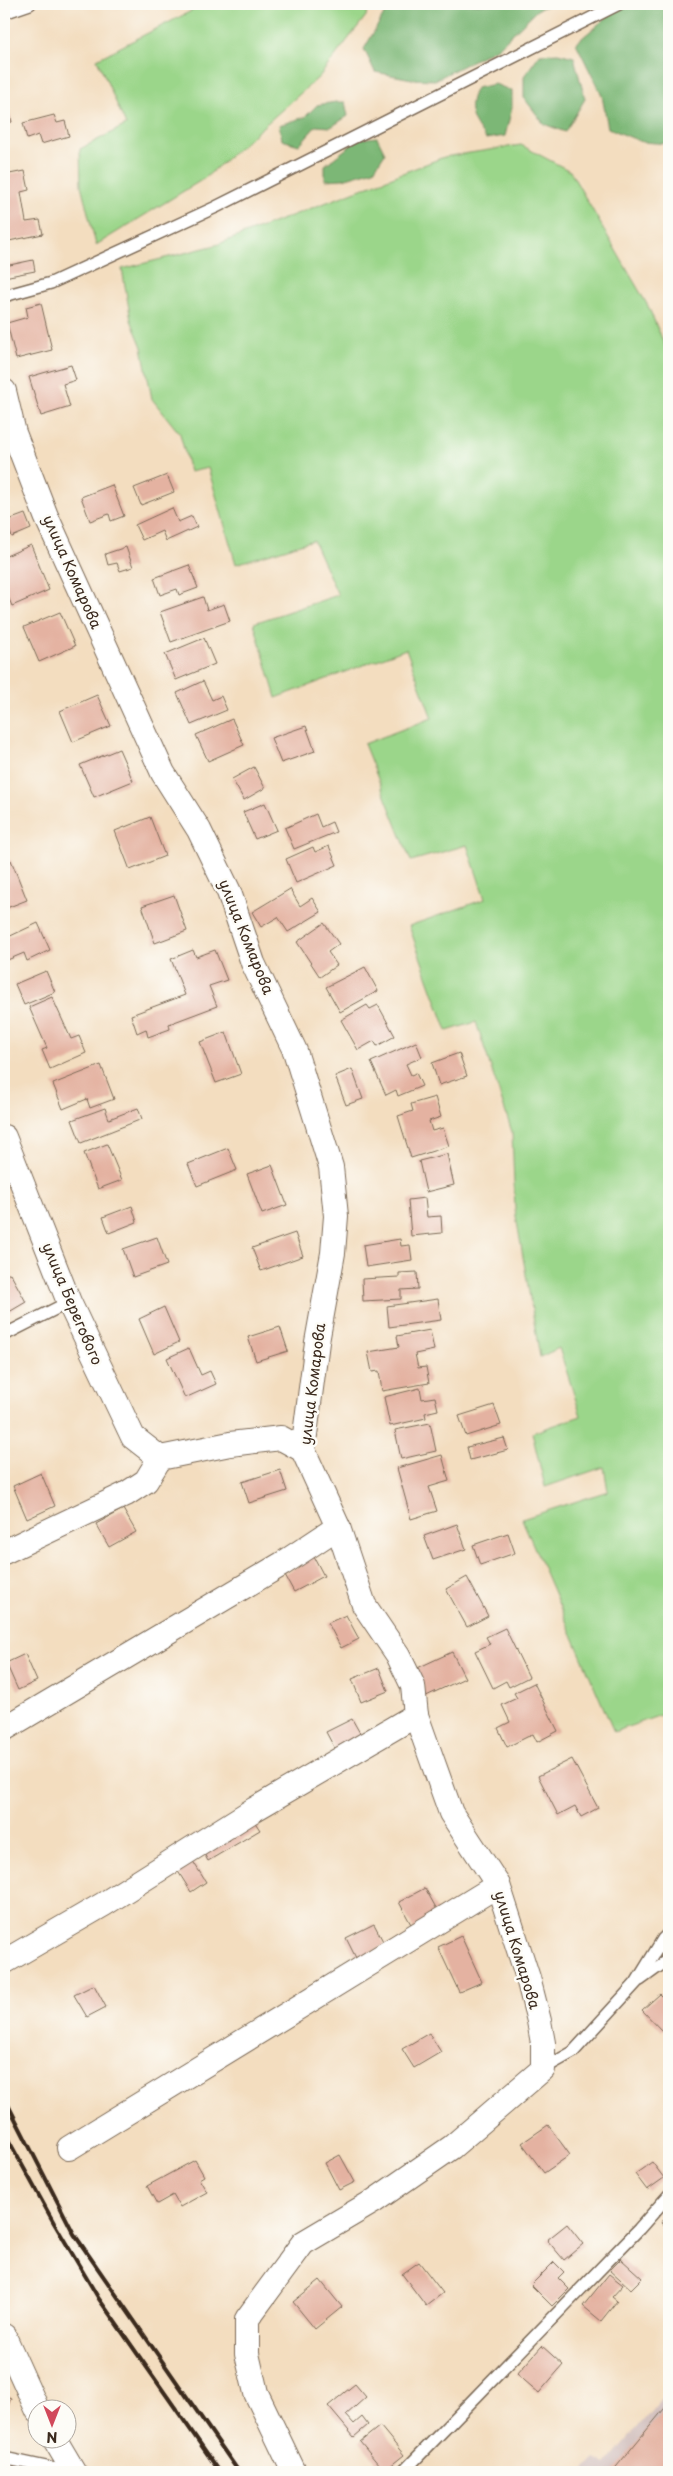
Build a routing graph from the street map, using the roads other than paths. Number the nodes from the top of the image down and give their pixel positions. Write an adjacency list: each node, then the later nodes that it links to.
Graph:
1 (30, 4): 3 (lane)
2 (619, 4): 4 (lane)
3 (4, 12)
4 (4, 296)
5 (4, 392): 9 (street, улица Комарова)
6 (4, 1137): 7 (street, улица Берегового)
7 (69, 1302): 8 (lane); 10 (street, улица Берегового)
8 (4, 1335)
9 (303, 1450): 10 (street); 11 (street, улица Комарова)
10 (160, 1458): 12 (street)
11 (338, 1527): 13 (street, улица Комарова); 14 (street)
12 (4, 1552)
13 (416, 1715): 15 (street, улица Комарова); 18 (street)
14 (4, 1729)
15 (498, 1885): 20 (street, улица Комарова); 21 (street)
16 (669, 1933): 19 (lane)
17 (669, 1959): 19 (lane)
18 (4, 1962)
19 (636, 1983): 20 (lane)
20 (543, 2069): 29 (street)
21 (69, 2148)
22 (669, 2195): 30 (lane)
23 (4, 2336): 24 (street)
24 (32, 2398)
25 (60, 2448): 28 (street)
26 (4, 2458): 27 (lane)
27 (69, 2472)
28 (74, 2472)
29 (294, 2472)
30 (403, 2472)

